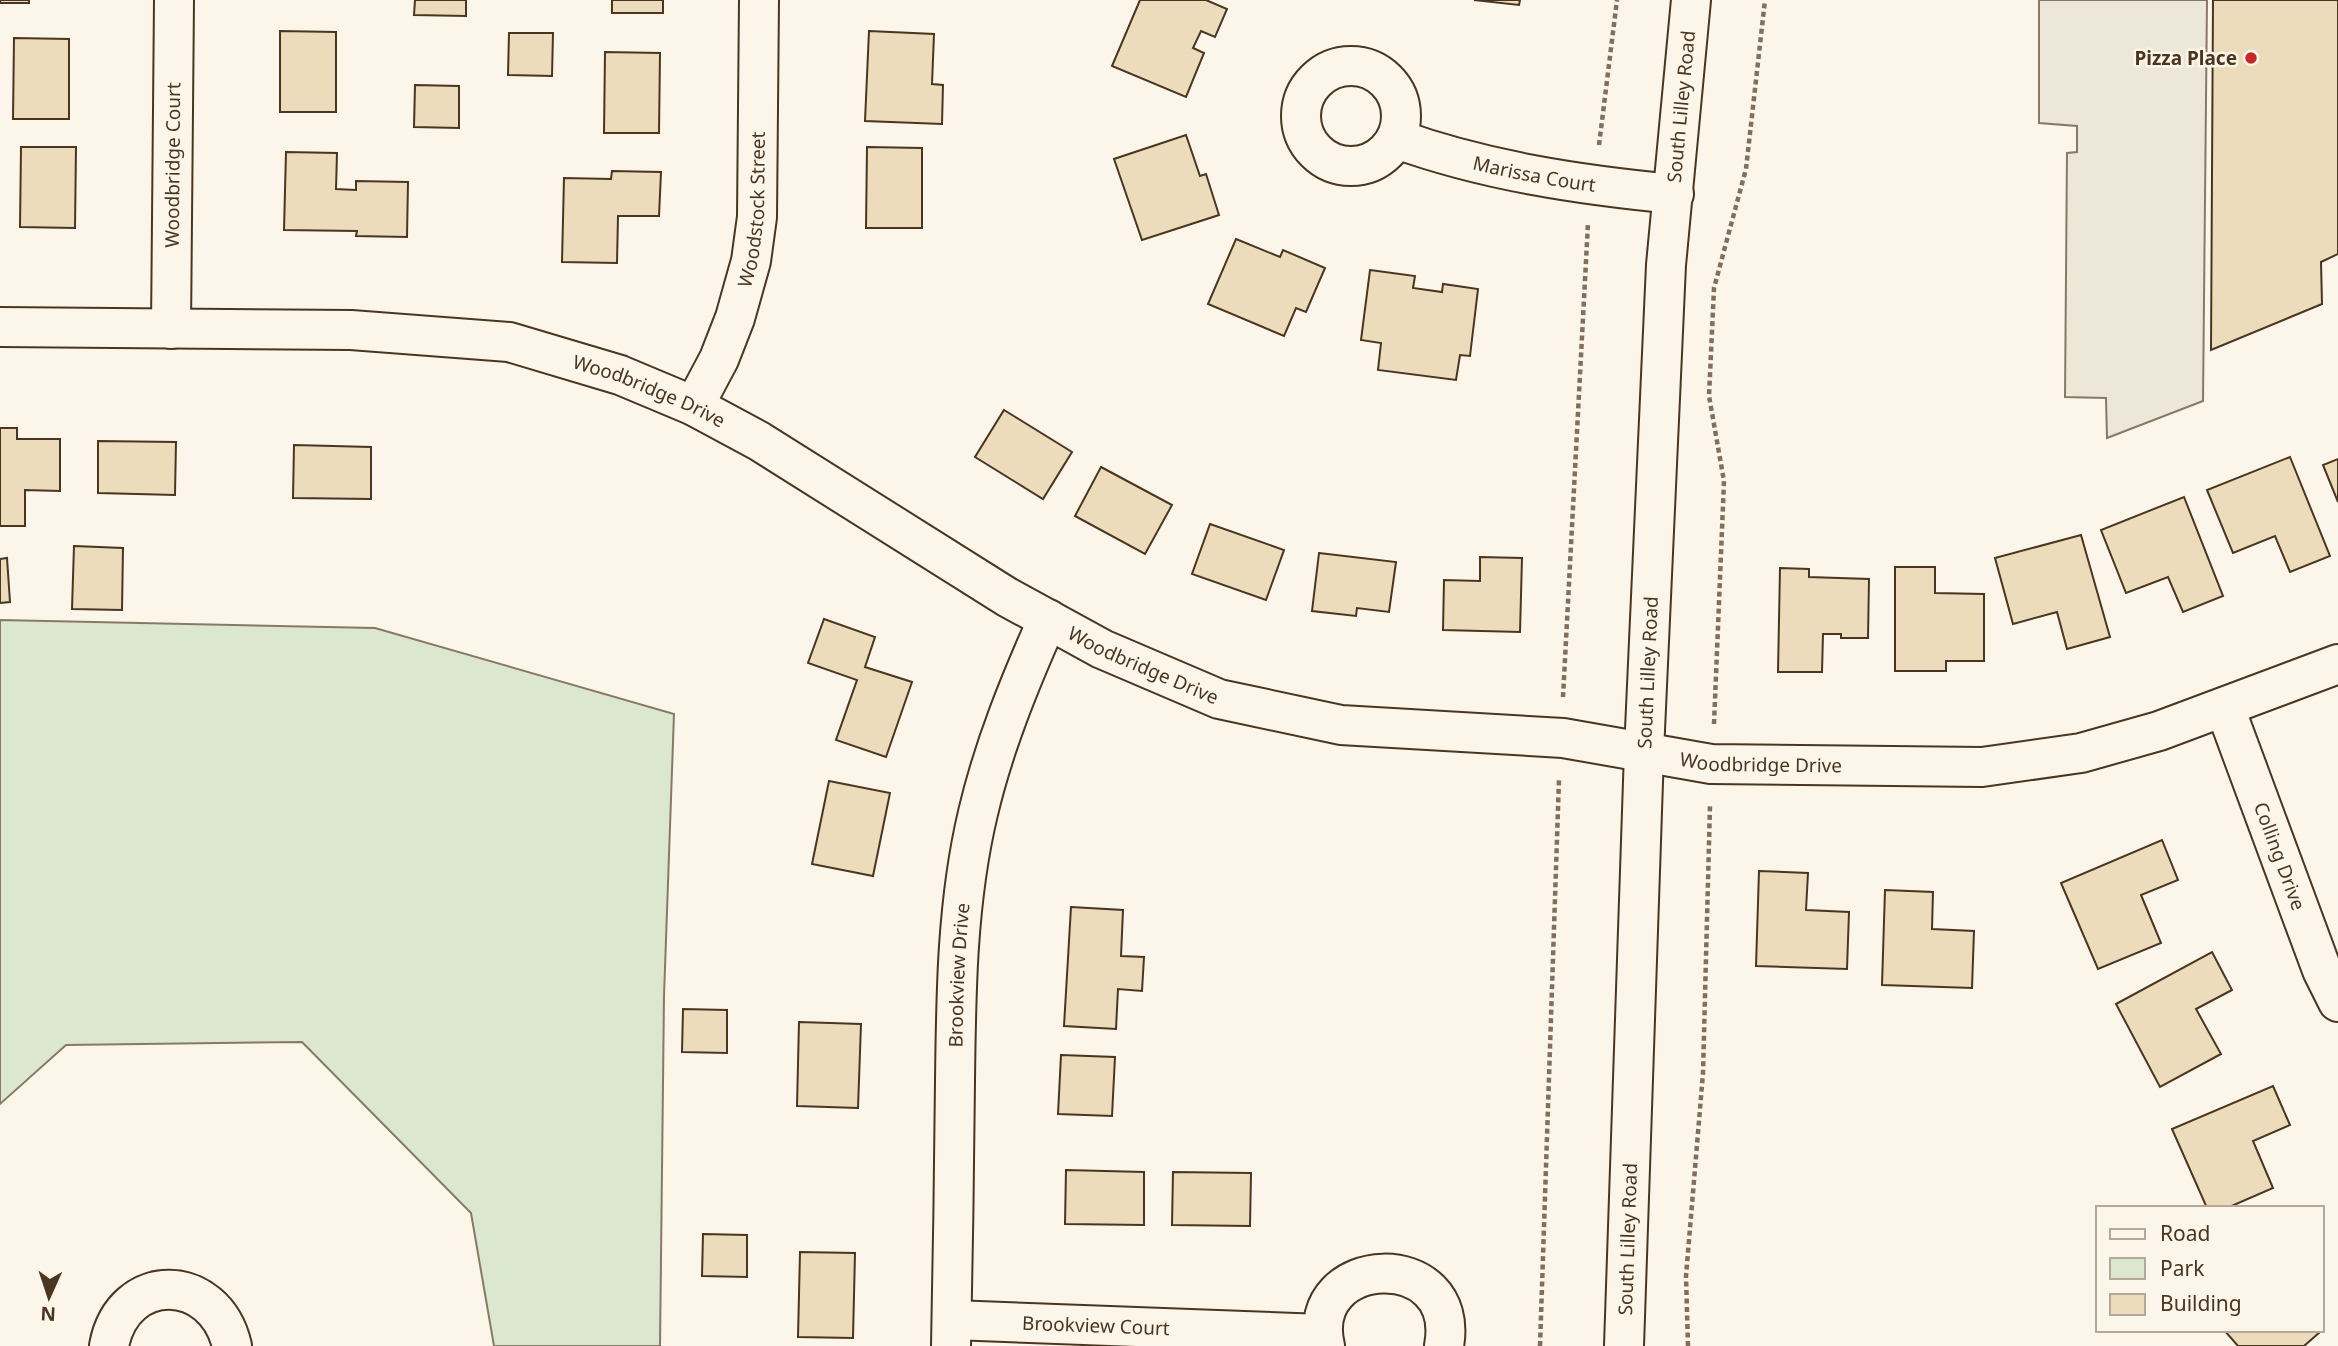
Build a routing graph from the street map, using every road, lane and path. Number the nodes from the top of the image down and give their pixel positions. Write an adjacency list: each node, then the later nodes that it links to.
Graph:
1 (174, 0): 11 (street, Woodbridge Court)
2 (759, 0): 12 (street, Woodstock Street)
3 (1617, 0): 7 (path)
4 (1691, 0): 8 (street, South Lilley Road)
5 (1765, 0): 17 (path)
6 (1397, 139): 8 (street, Marissa Court)
7 (1598, 150)
8 (1674, 194): 18 (street, South Lilley Road)
9 (1588, 222): 16 (path)
10 (0, 327): 11 (street, Woodbridge Drive)
11 (172, 328): 12 (street, Woodbridge Drive)
12 (694, 406): 13 (street, Woodbridge Drive)
13 (1048, 619): 18 (street, Woodbridge Drive); 22 (street, Brookview Drive)
14 (2338, 664): 15 (street, Woodbridge Drive)
15 (2225, 708): 18 (street, Woodbridge Drive); 21 (street, Colling Drive)
16 (1562, 709)
17 (1714, 730)
18 (1644, 752): 28 (street, South Lilley Road)
19 (1559, 777): 27 (path)
20 (1711, 797): 29 (path)
21 (2338, 1002)
22 (952, 1333): 23 (street, Brookview Court)
23 (1324, 1340): 26 (street, Brookview Court)
24 (109, 1346): 25 (street)
25 (232, 1346)
26 (1444, 1346)
27 (1540, 1346)
28 (1623, 1346)
29 (1688, 1346)

